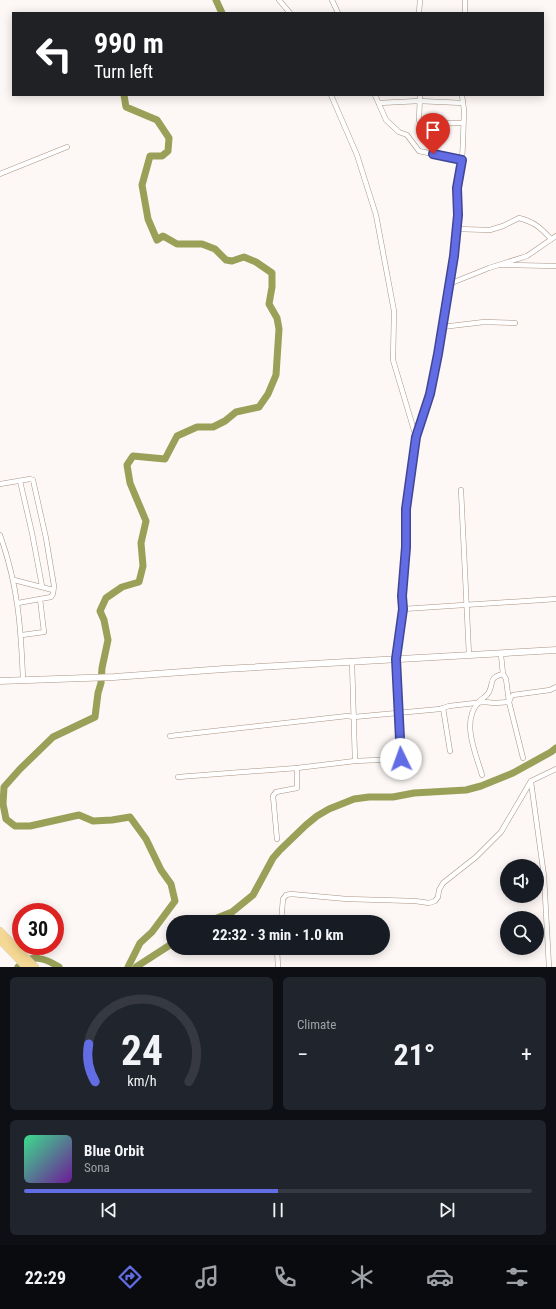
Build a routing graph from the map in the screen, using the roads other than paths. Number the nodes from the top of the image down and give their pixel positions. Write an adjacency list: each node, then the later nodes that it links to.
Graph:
1 (279, 0): 5 (street)
2 (332, 0): 6 (street)
3 (420, 0): 7 (street)
4 (465, 0): 8 (street)
5 (289, 12)
6 (338, 12)
7 (419, 12)
8 (465, 12)
9 (331, 96): 28 (street)
10 (376, 96): 14 (street)
11 (420, 96): 13 (street)
12 (462, 96): 15 (street)
13 (420, 101): 14 (street); 15 (street); 16 (street)
14 (379, 103): 18 (street)
15 (463, 103): 16 (street)
16 (464, 123): 18 (street)
17 (67, 147): 19 (street)
18 (462, 160): 20 (street)
19 (0, 174)
20 (457, 229): 22 (street); 25 (street)
21 (556, 236): 22 (street)
22 (551, 239): 23 (street)
23 (498, 265): 24 (street); 25 (street)
24 (556, 266)
25 (449, 284): 27 (street)
26 (515, 323): 27 (street)
27 (442, 326): 28 (street)
28 (416, 437): 40 (street)
29 (20, 481): 30 (street); 34 (street); 35 (street)
30 (0, 484)
31 (461, 490): 39 (street)
32 (0, 535): 33 (street)
33 (14, 580): 34 (street); 38 (street)
34 (42, 586): 35 (street)
35 (53, 590): 36 (street)
36 (40, 599): 38 (street); 41 (street)
37 (556, 599): 39 (street)
38 (18, 603): 41 (street)
39 (467, 605): 40 (street); 43 (street)
40 (403, 609): 45 (street)
41 (22, 635): 48 (street)
42 (556, 650): 43 (street)
43 (470, 655): 45 (street)
44 (501, 655): 47 (street)
45 (396, 659): 46 (street); 54 (street)
46 (352, 662): 48 (street); 55 (street)
47 (503, 674): 51 (street); 52 (street)
48 (23, 680): 49 (street)
49 (0, 682)
50 (556, 687): 52 (street)
51 (478, 702): 52 (street); 53 (street); 62 (street)
52 (509, 702): 58 (street)
53 (443, 708): 54 (street); 57 (street)
54 (399, 713): 55 (street); 59 (street)
55 (354, 717): 56 (street); 59 (street)
56 (170, 736)
57 (450, 751)
58 (523, 758)
59 (355, 761): 60 (street)
60 (297, 768): 63 (street); 65 (street)
61 (556, 769): 64 (street)
62 (482, 775)
63 (178, 777)
64 (531, 781): 66 (street); 76 (street)
65 (277, 839)
66 (281, 915)
67 (0, 931): 69 (main road)
68 (0, 940): 69 (main road)
69 (12, 948)
70 (17, 955): 73 (main road)
71 (20, 955): 74 (main road)
72 (277, 955): 75 (street)
73 (26, 967)
74 (35, 967)
75 (278, 967)
76 (549, 967)

